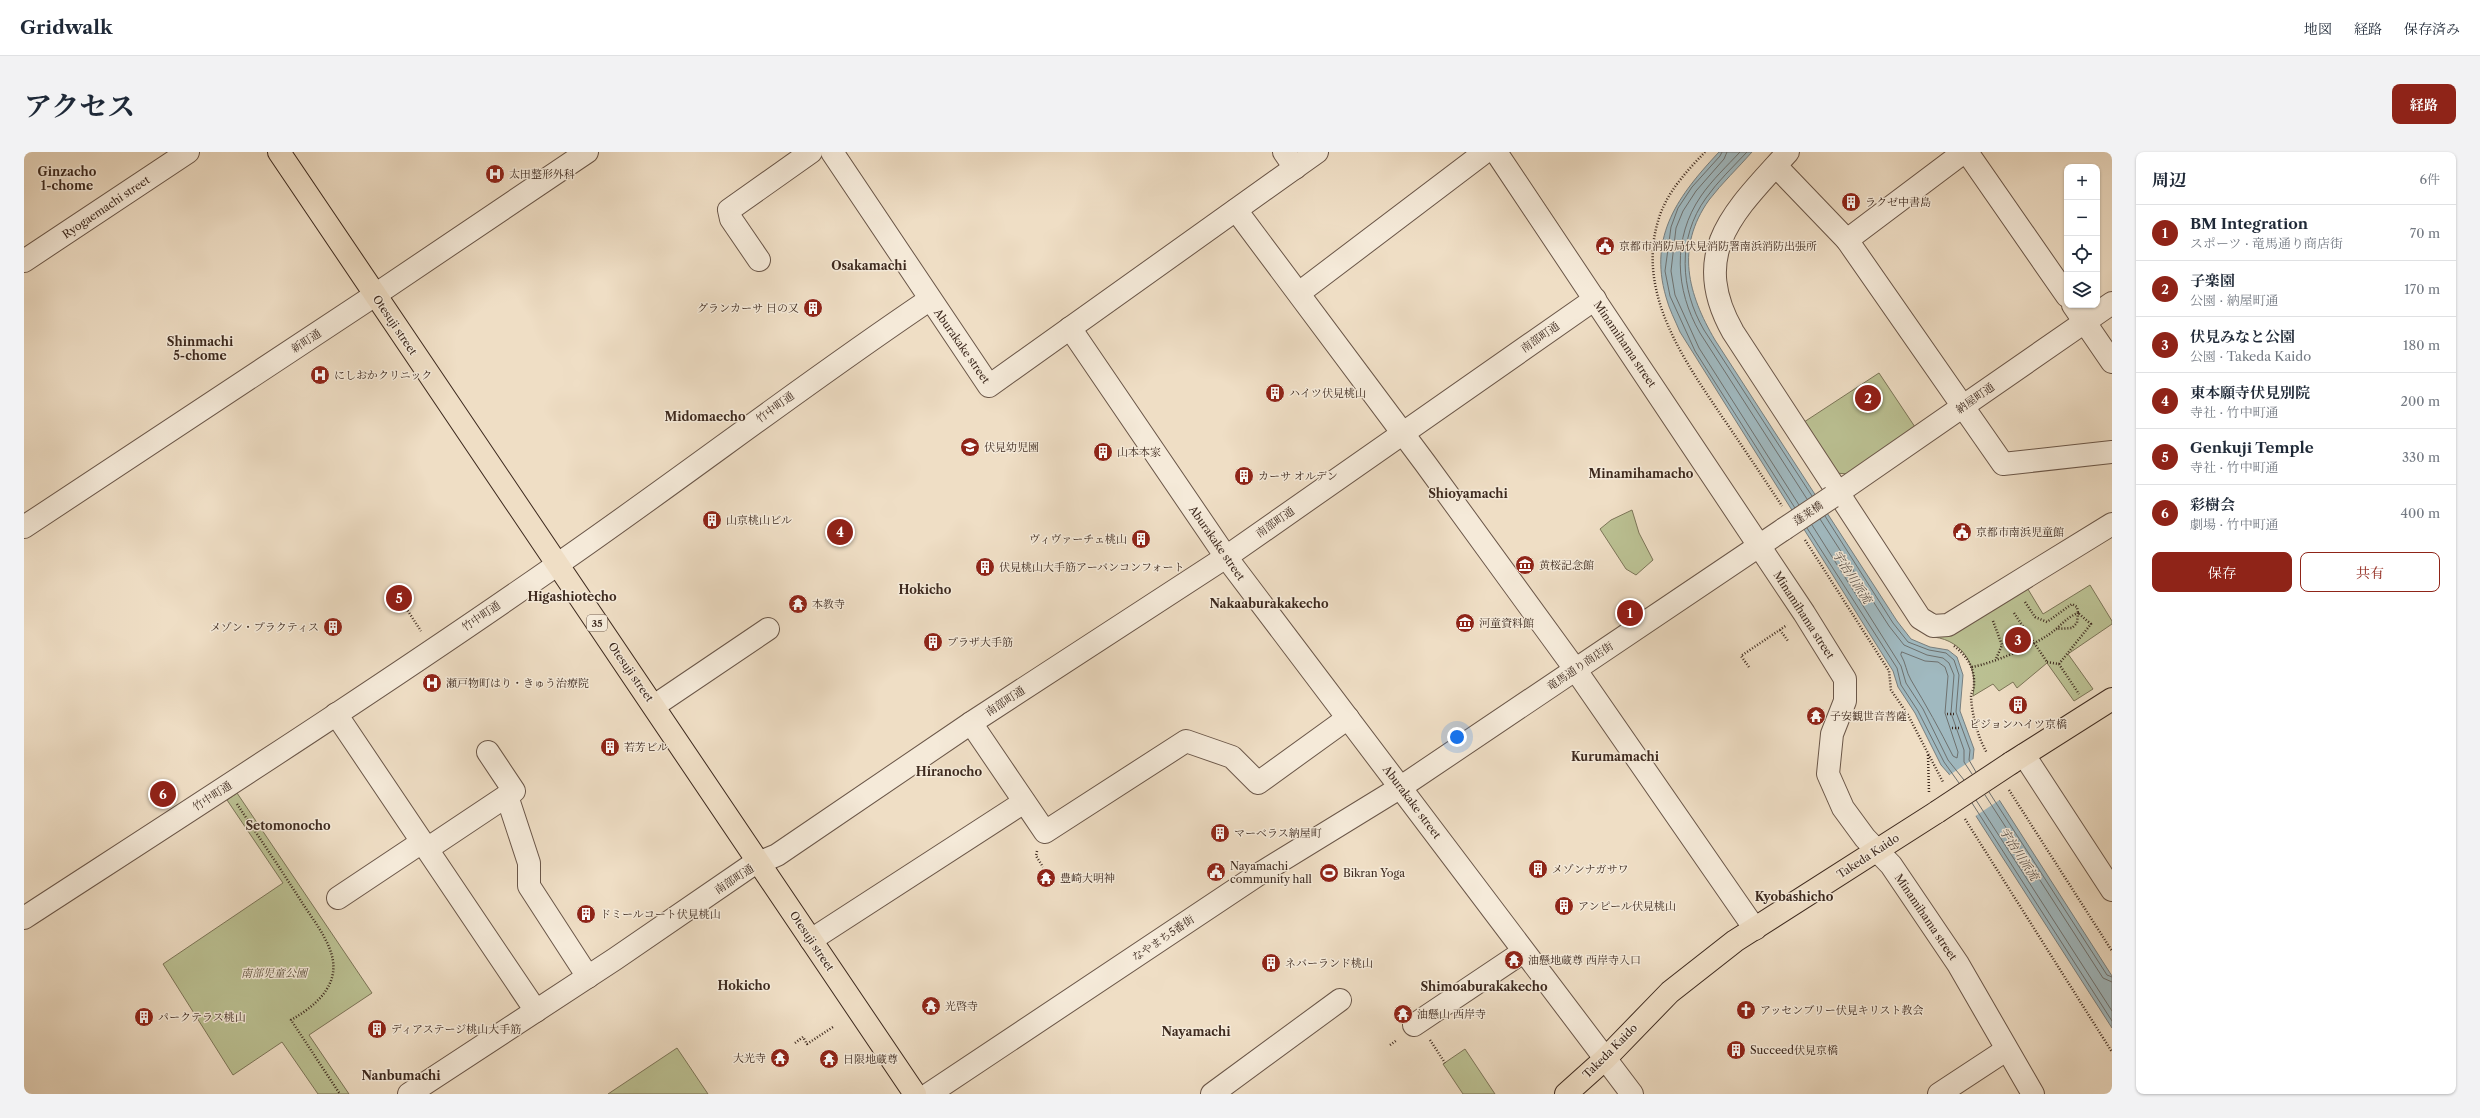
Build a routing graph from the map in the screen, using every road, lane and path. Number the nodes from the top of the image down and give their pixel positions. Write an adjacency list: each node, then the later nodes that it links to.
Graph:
1 (188, 152): 17 (street, Ryogaemachi street)
2 (279, 152): 20 (main road, Otesuji street / 35)
3 (587, 152): 20 (street, 新町通)
4 (811, 152): 16 (street)
5 (832, 152): 22 (street, Aburakake street)
6 (1318, 152): 13 (street)
7 (1485, 152): 19 (street)
8 (1496, 152): 21 (street, Minamihama street)
9 (1706, 152): 31 (path)
10 (1964, 152): 15 (street)
11 (1967, 152): 18 (street)
12 (1782, 159): 15 (street); 30 (street)
13 (1289, 160): 14 (street)
14 (1236, 210): 19 (street); 25 (street)
15 (1847, 240): 27 (street)
16 (760, 260)
17 (24, 262)
18 (2064, 292)
19 (1299, 293): 28 (street)
20 (375, 295): 33 (street, 新町通); 37 (main road, Otesuji street / 35)
21 (1594, 299): 28 (street, 南部町通); 35 (street, Minamihama street)
22 (929, 300): 25 (street, Aburakake street); 37 (street, 竹中町通)
23 (2112, 303): 24 (street, 納屋町通)
24 (2079, 314): 26 (street); 27 (street, 納屋町通)
25 (1070, 328): 36 (street, Aburakake street)
26 (2112, 362)
27 (1962, 407): 29 (street); 30 (street, 納屋町通)
28 (1402, 433): 36 (street, 南部町通); 53 (street)
29 (2112, 452)
30 (1835, 495): 31 (street, 蓬莱橋, bridge); 32 (street)
31 (1785, 520): 35 (street)
32 (2112, 524)
33 (25, 526)
34 (1803, 538): 66 (path)
35 (1759, 547): 42 (street, Minamihama street); 53 (street, 竜馬通り商店街)
36 (1226, 557): 61 (street, Aburakake street); 62 (street, 南部町通)
37 (557, 565): 48 (street, 竹中町通); 56 (main road, Otesuji street / 35)
38 (396, 593): 48 (path)
39 (2018, 604): 41 (path)
40 (2014, 613): 50 (path, bridge)
41 (2078, 613): 45 (path); 45 (path); 50 (path)
42 (1804, 614): 46 (path); 78 (street, Minamihama street)
43 (1992, 619): 49 (path)
44 (768, 629): 56 (street)
45 (2056, 629): 49 (path)
46 (1780, 630): 47 (path); 51 (path)
47 (1788, 641)
48 (433, 648): 58 (street, 竹中町通)
49 (1996, 660): 52 (path)
50 (2059, 664): 57 (path)
51 (1749, 667)
52 (1972, 667)
53 (1575, 669): 70 (street, 竜馬通り商店街); 83 (street)
54 (1971, 696): 67 (path)
55 (2112, 699): 57 (main road, Takeda Kaido)
56 (654, 706): 79 (main road, Otesuji street / 35)
57 (2091, 712): 68 (main road, Takeda Kaido)
58 (336, 714): 69 (street, 竹中町通); 77 (street)
59 (1946, 714): 60 (path)
60 (1954, 714)
61 (1348, 718): 70 (street, Aburakake street); 75 (street)
62 (971, 723): 75 (street); 79 (street, 南部町通)
63 (1952, 728): 64 (path)
64 (1959, 728)
65 (488, 752): 74 (street)
66 (1928, 755): 71 (path); 72 (path)
67 (1989, 756)
68 (2018, 759): 78 (main road, Takeda Kaido, bridge); 80 (street)
69 (226, 787): 82 (street, 竹中町通); 98 (path)
70 (1401, 787): 86 (street, Aburakake street); 101 (street, なやまち5番街)
71 (1946, 787)
72 (1928, 789)
73 (2008, 789): 85 (path)
74 (506, 796): 77 (street); 87 (street)
75 (1024, 802): 84 (street)
76 (1961, 812): 94 (path)
77 (424, 846): 81 (street); 89 (street)
78 (1877, 851): 83 (main road, Takeda Kaido); 93 (street, Minamihama street)
79 (759, 862): 84 (main road, Otesuji street / 35); 87 (street, 南部町通)
80 (2112, 890)
81 (338, 898)
82 (24, 918)
83 (1755, 929): 95 (main road, Takeda Kaido)
84 (810, 940): 100 (main road, Otesuji street / 35)
85 (2112, 951)
86 (1523, 952): 90 (street); 95 (street, Aburakake street)
87 (588, 977): 89 (street, 南部町通)
88 (1340, 1000): 97 (street)
89 (536, 1011): 99 (street, 南部町通)
90 (1416, 1024): 96 (path)
91 (832, 1027): 92 (path)
92 (795, 1043)
93 (2006, 1050): 104 (street); 105 (street, Minamihama street)
94 (2112, 1052)
95 (1605, 1059): 102 (main road, Takeda Kaido); 103 (street, Aburakake street)
96 (1445, 1063)
97 (1222, 1091)
98 (340, 1094)
99 (409, 1094)
100 (915, 1094)
101 (929, 1094)
102 (1566, 1094)
103 (1632, 1094)
104 (1939, 1094)
105 (2033, 1094)

